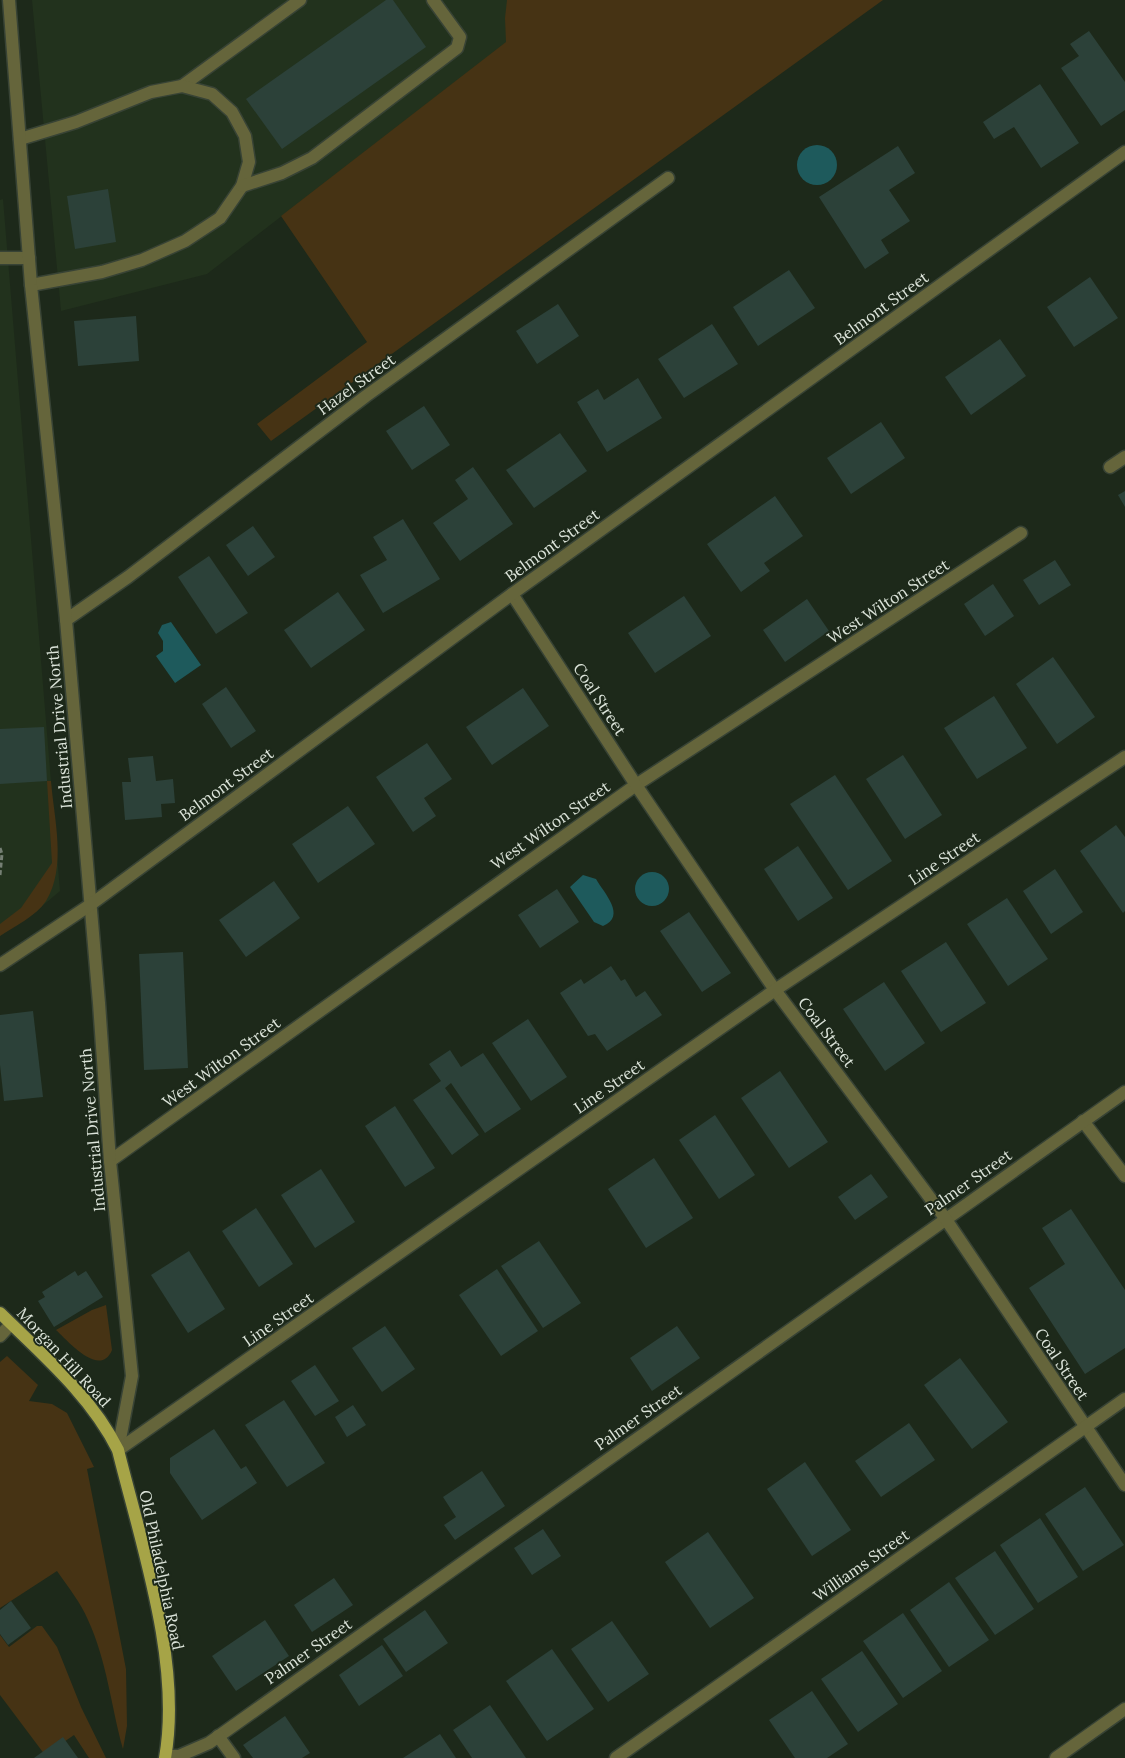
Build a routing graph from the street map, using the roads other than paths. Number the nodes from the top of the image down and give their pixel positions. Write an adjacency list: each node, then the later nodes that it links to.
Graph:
1 (9, 0): 5 (street, Industrial Drive North)
2 (300, 0): 4 (street)
3 (433, 0): 8 (street)
4 (182, 86): 5 (street); 8 (street)
5 (20, 139): 10 (street, Industrial Drive North)
6 (1125, 152): 15 (street, Belmont Street)
7 (668, 178): 16 (street, Hazel Street)
8 (242, 186): 11 (street)
9 (0, 258): 10 (street)
10 (29, 258): 11 (street, Industrial Drive North)
11 (31, 285): 16 (street, Industrial Drive North)
12 (1125, 457): 13 (street)
13 (1110, 467)
14 (1021, 533): 18 (street, West Wilton Street)
15 (512, 594): 18 (street, Coal Street); 19 (street, Belmont Street)
16 (66, 620): 19 (street, Industrial Drive North)
17 (1125, 758): 21 (street, Line Street)
18 (636, 785): 21 (street, Coal Street); 24 (street, West Wilton Street)
19 (90, 905): 20 (street, Belmont Street); 24 (street, Industrial Drive North)
20 (0, 965)
21 (776, 990): 26 (street, Coal Street); 32 (street, Line Street)
22 (1125, 1092): 23 (street, Palmer Street)
23 (1083, 1121): 25 (street); 26 (street, Palmer Street)
24 (110, 1162): 32 (street, Industrial Drive North)
25 (1125, 1176)
26 (945, 1218): 31 (street, Coal Street); 35 (street, Palmer Street)
27 (0, 1313): 28 (main road, Morgan Hill Road)
28 (11, 1324): 29 (street); 32 (main road, Morgan Hill Road)
29 (0, 1336)
30 (1125, 1399): 31 (street, Williams Street)
31 (1084, 1426): 33 (street, Coal Street); 38 (street, Williams Street)
32 (118, 1450): 36 (main road, Old Philadelphia Road)
33 (1125, 1485)
34 (1125, 1709): 39 (street)
35 (218, 1736): 36 (street, Palmer Street); 37 (street)
36 (165, 1757)
37 (234, 1758)
38 (616, 1758)
39 (1056, 1758)

